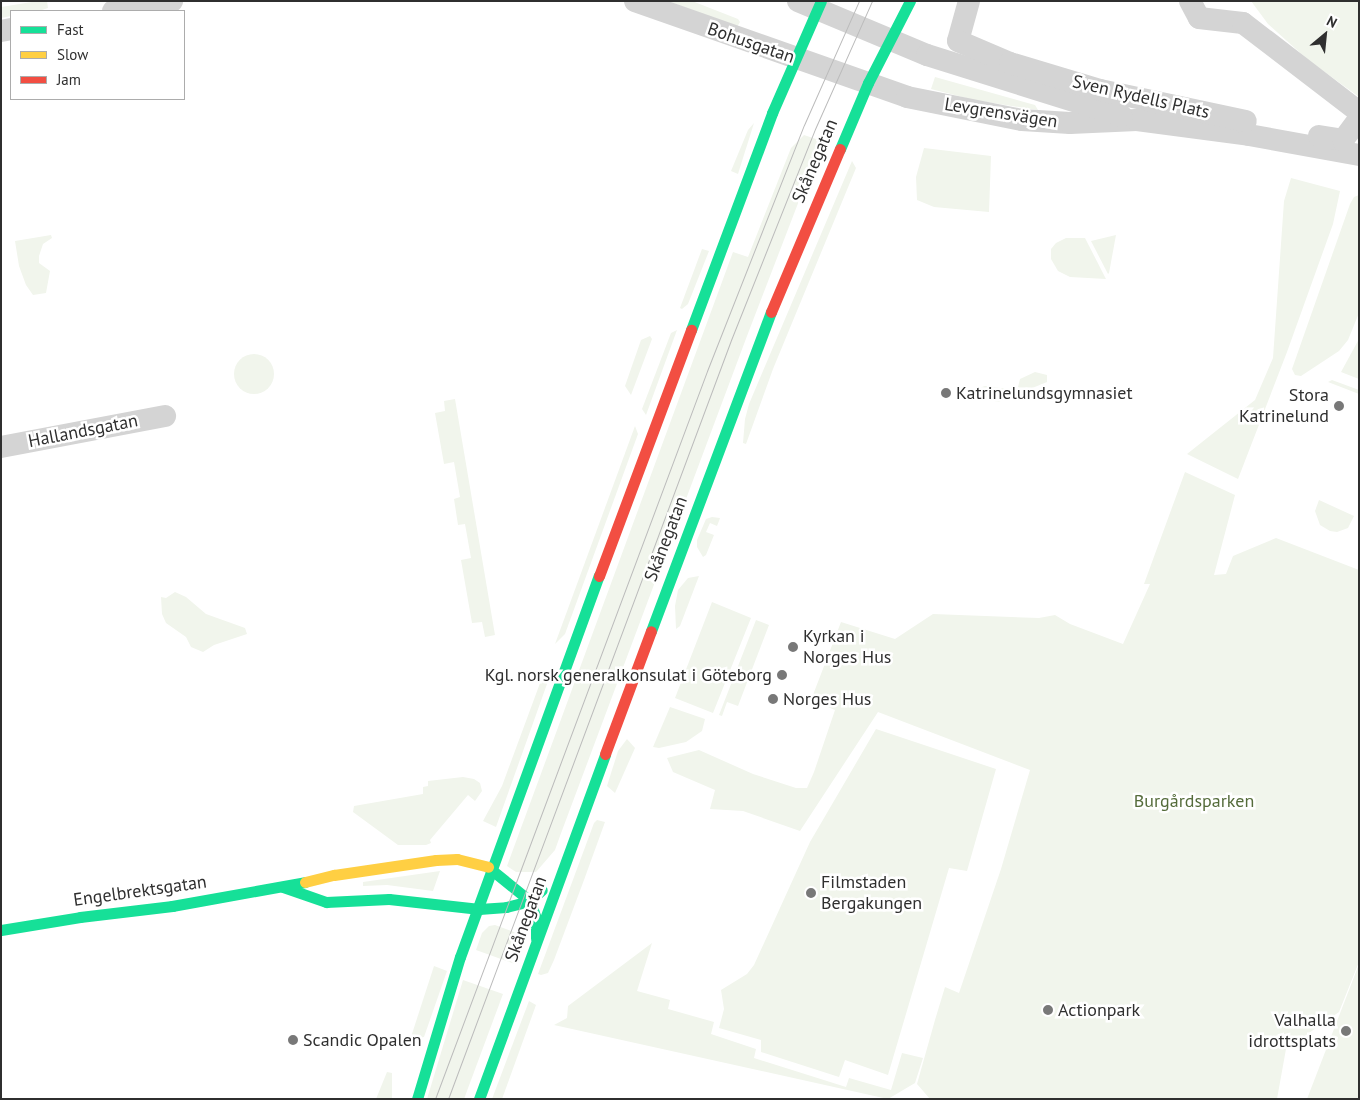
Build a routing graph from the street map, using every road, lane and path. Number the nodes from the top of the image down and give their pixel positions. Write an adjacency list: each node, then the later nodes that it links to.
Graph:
1 (172, 1): 7 (street)
2 (635, 1): 9 (street, Bohusgatan)
3 (910, 1): 8 (main road, Skånegatan)
4 (969, 1): 12 (street, Sven Rydells Plats)
5 (1190, 1): 11 (street)
6 (812, 4): 8 (street); 9 (main road)
7 (119, 10)
8 (890, 40): 10 (main road, Skånegatan); 13 (street, Levgrensvägen)
9 (795, 59): 10 (street, Bohusgatan); 17 (main road)
10 (868, 83): 13 (street, Levgrensvägen); 18 (main road, Skånegatan)
11 (1359, 112)
12 (1359, 119)
13 (1137, 120): 14 (street, Levgrensvägen)
14 (1359, 155)
15 (165, 416): 16 (street, Hallandsgatan)
16 (1, 447)
17 (492, 868): 19 (main road, Engelbrektsgatan); 20 (main road, Engelbrektsgatan); 21 (main road)
18 (562, 872): 20 (main road, Engelbrektsgatan); 23 (main road, Skånegatan)
19 (283, 887): 21 (main road, Engelbrektsgatan); 22 (main road, Engelbrektsgatan)
20 (530, 901): 21 (main road, Engelbrektsgatan); 23 (main road)
21 (479, 909): 24 (main road)
22 (1, 930)
23 (536, 944): 25 (main road, Skånegatan)
24 (417, 1099)
25 (479, 1099)

